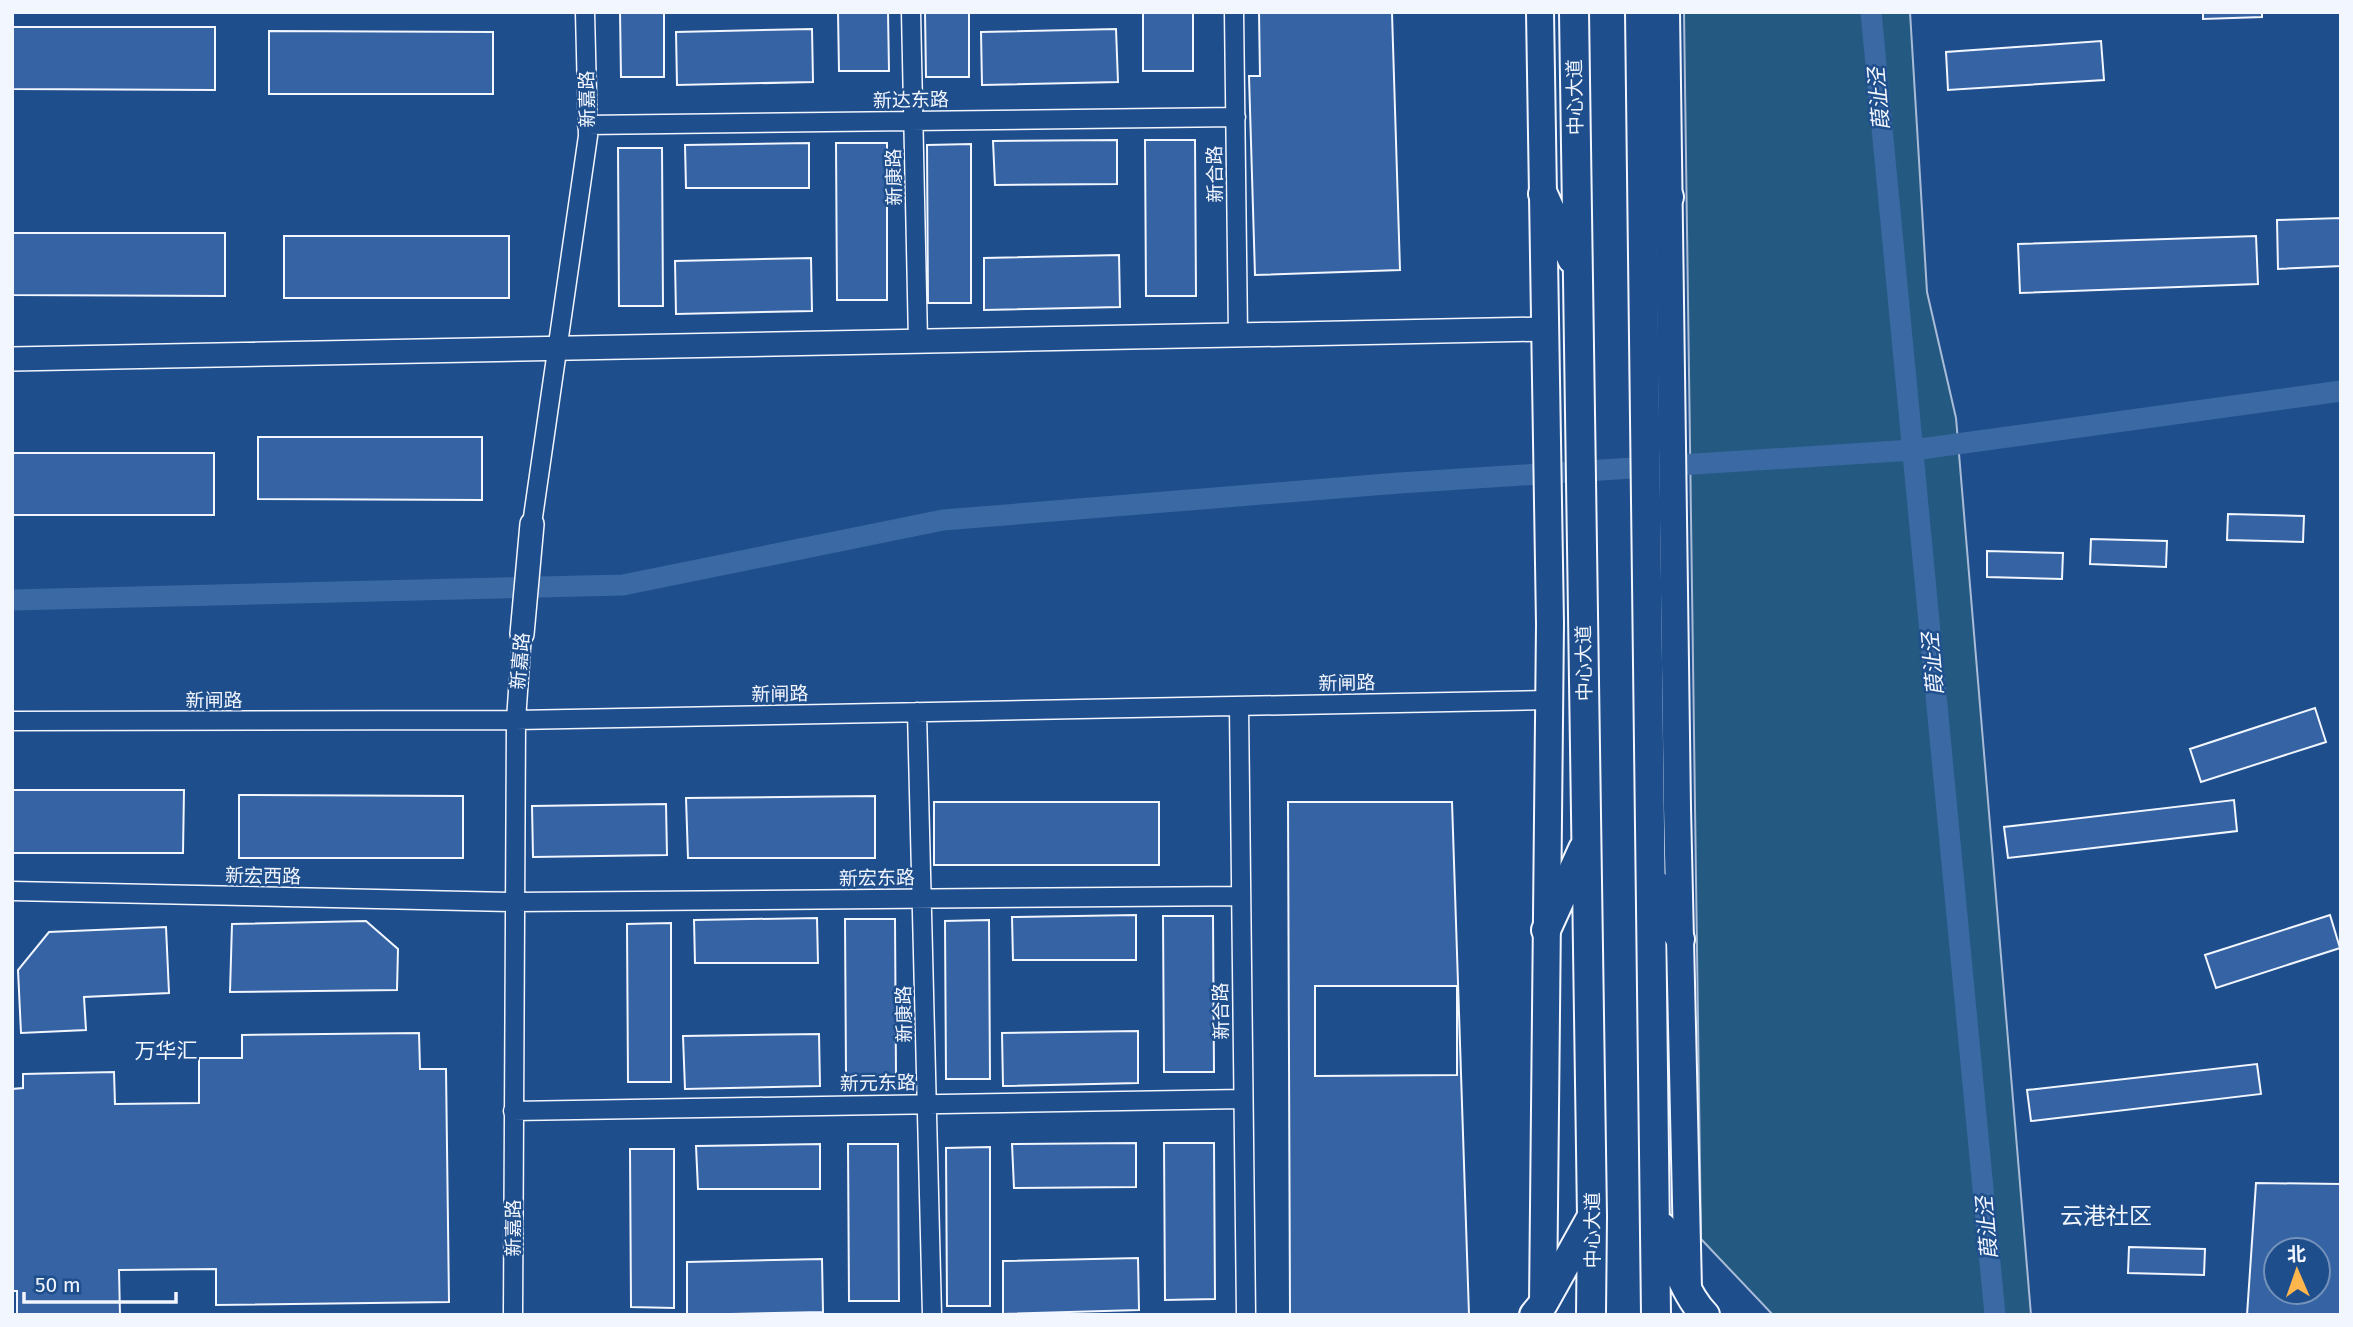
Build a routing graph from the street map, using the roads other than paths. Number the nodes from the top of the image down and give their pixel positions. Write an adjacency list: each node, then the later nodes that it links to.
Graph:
1 (585, 12): 10 (street, 新嘉路)
2 (911, 12): 9 (street, 新康路)
3 (1234, 12): 8 (street, 新合路)
4 (1540, 12): 11 (main road)
5 (1574, 12): 14 (main road, 中心大道)
6 (1640, 12): 13 (main road)
7 (1666, 12): 12 (main road)
8 (1236, 117): 9 (street, 新达东路); 16 (street, 新合路)
9 (914, 121): 10 (street, 新达东路); 17 (street, 新康路)
10 (587, 125): 18 (street, 新嘉路)
11 (1543, 194): 14 (main road); 15 (main road)
12 (1669, 197): 13 (main road); 20 (main road)
13 (1643, 242): 20 (main road)
14 (1577, 271): 29 (main road, 中心大道)
15 (1545, 329): 16 (street); 24 (main road)
16 (1238, 335): 17 (street)
17 (918, 341): 18 (street)
18 (556, 348): 19 (street); 21 (street, 新嘉路)
19 (12, 359)
20 (1659, 449): 22 (main road)
21 (532, 524): 23 (street, 新嘉路)
22 (1660, 526): 30 (main road); 36 (main road)
23 (522, 634): 27 (street, 新嘉路)
24 (1549, 700): 25 (street, 新闸路); 35 (main road)
25 (1239, 706): 26 (street, 新闸路); 32 (street, 新合路)
26 (917, 712): 27 (street, 新闸路); 33 (street, 新康路)
27 (516, 720): 28 (street, 新闸路); 34 (street, 新嘉路)
28 (12, 721)
29 (1587, 840): 35 (main road); 41 (main road, 中心大道)
30 (1650, 875): 36 (main road); 40 (main road)
31 (12, 891): 34 (street, 新宏西路)
32 (1241, 895): 33 (street, 新宏东路); 37 (street, 新合路)
33 (922, 899): 34 (street, 新宏东路); 38 (street, 新康路)
34 (514, 902): 39 (street, 新嘉路)
35 (1546, 930): 43 (main road)
36 (1680, 939): 42 (main road)
37 (1243, 1099): 38 (street, 新元东路); 46 (street, 新合路)
38 (927, 1104): 39 (street, 新元东路); 45 (street, 新康路)
39 (513, 1111): 44 (street, 新嘉路)
40 (1655, 1205): 42 (main road); 48 (main road)
41 (1592, 1216): 43 (main road); 47 (main road, 中心大道)
42 (1688, 1289): 49 (main road)
43 (1539, 1310)
44 (513, 1315)
45 (932, 1315)
46 (1246, 1315)
47 (1591, 1315)
48 (1656, 1315)
49 (1705, 1315)

